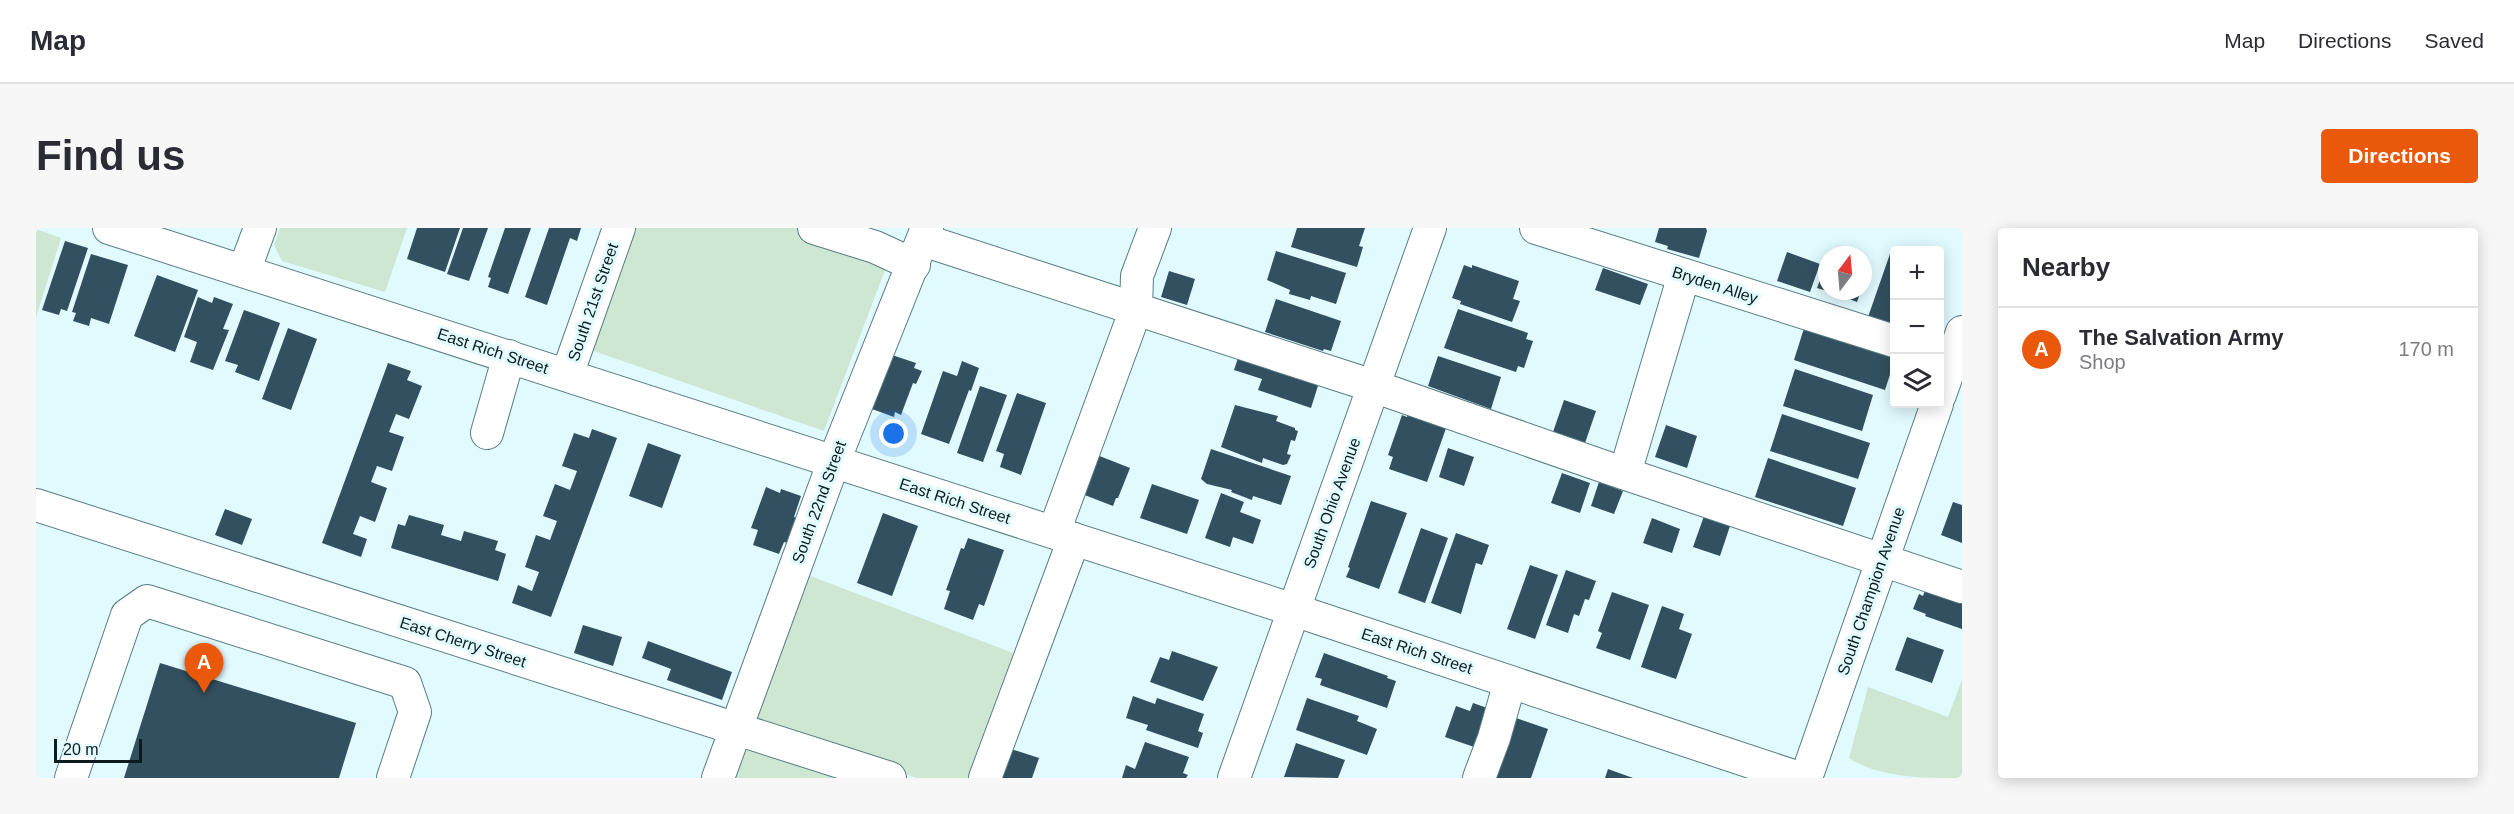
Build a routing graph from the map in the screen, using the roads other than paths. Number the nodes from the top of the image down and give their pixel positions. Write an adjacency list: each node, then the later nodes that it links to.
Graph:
1 (110, 228): 9 (street, East Rich Street)
2 (260, 228): 9 (street)
3 (619, 228): 15 (street, South 21st Street)
4 (814, 228): 8 (street)
5 (1155, 228): 11 (street)
6 (1430, 228): 17 (street, South Ohio Avenue)
7 (1536, 228): 10 (street, Bryden Alley)
8 (921, 244): 11 (street); 20 (street, South 22nd Street)
9 (244, 271): 14 (street, East Rich Street)
10 (1684, 275): 12 (street, Bryden Alley); 21 (street)
11 (1136, 309): 17 (street); 23 (street)
12 (1890, 340)
13 (1954, 352): 16 (street)
14 (508, 356): 15 (street, East Rich Street); 19 (street)
15 (567, 375): 20 (street, East Rich Street)
16 (1944, 383)
17 (1373, 386): 21 (street); 26 (street, South Ohio Avenue)
18 (1936, 408): 24 (street, South Champion Avenue)
19 (487, 433)
20 (834, 461): 23 (street, East Rich Street); 28 (street, South 22nd Street)
21 (1625, 473): 24 (street)
22 (36, 505): 28 (street, East Cherry Street)
23 (1064, 535): 26 (street, East Rich Street); 33 (street)
24 (1882, 560): 25 (street); 37 (street, South Champion Avenue)
25 (1962, 587)
26 (1294, 610): 27 (street, East Rich Street); 34 (street, South Ohio Avenue)
27 (1510, 682): 35 (street); 36 (street, East Rich Street)
28 (736, 730): 31 (street, South 22nd Street); 32 (street, East Cherry Street)
29 (71, 778): 30 (street)
30 (393, 778)
31 (718, 778)
32 (890, 778)
33 (986, 778)
34 (1234, 778)
35 (1479, 778)
36 (1799, 778)
37 (1806, 778)

